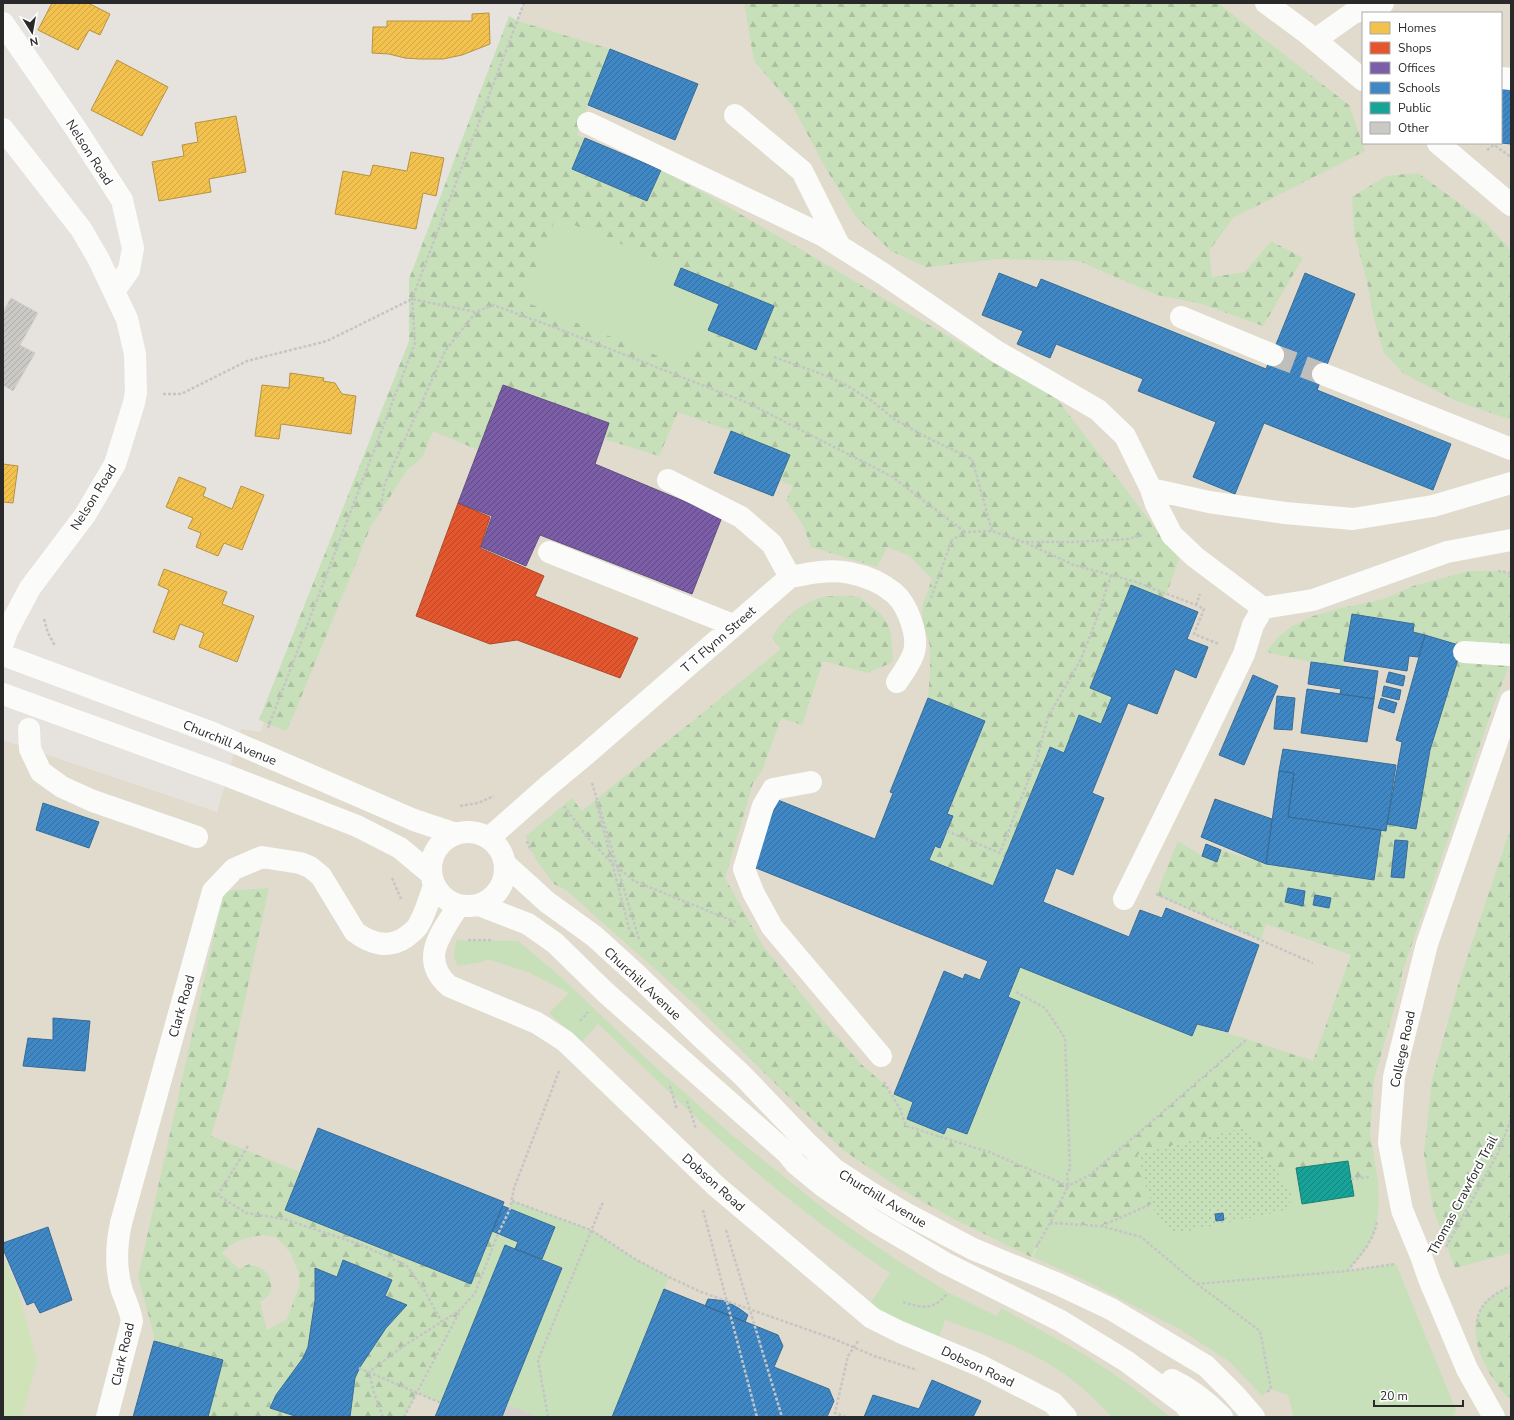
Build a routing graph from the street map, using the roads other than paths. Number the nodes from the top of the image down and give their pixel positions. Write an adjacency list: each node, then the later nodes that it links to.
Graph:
1 (1266, 3): 4 (street)
2 (1383, 3): 4 (street)
3 (3, 23): 12 (street, Nelson Road)
4 (1315, 40): 5 (street)
5 (1362, 79)
6 (735, 115): 11 (street)
7 (588, 123): 11 (street)
8 (3, 129): 12 (street, Nelson Road)
9 (1439, 144): 10 (street)
10 (1511, 205)
11 (838, 245): 19 (street)
12 (114, 291): 25 (street, Nelson Road)
13 (1181, 317): 14 (street)
14 (1272, 355)
15 (1323, 374): 16 (street)
16 (1511, 449)
17 (668, 480): 22 (street)
18 (1511, 483): 19 (street)
19 (1151, 489): 23 (street)
20 (1511, 540): 23 (street)
21 (549, 552): 24 (street)
22 (790, 577): 24 (street, T T Flynn Street); 29 (street, T T Flynn Street)
23 (1263, 608): 39 (street)
24 (733, 625): 36 (street, T T Flynn Street)
25 (3, 643)
26 (1464, 652): 28 (street)
27 (3, 655): 34 (street, Churchill Avenue)
28 (1511, 655)
29 (897, 682)
30 (3, 694): 38 (street)
31 (1511, 701): 50 (street, College Road)
32 (29, 729): 35 (street)
33 (811, 782): 43 (street)
34 (456, 834): 36 (street); 38 (street)
35 (197, 837)
36 (489, 838): 37 (street)
37 (505, 864): 40 (street); 49 (street, Churchill Avenue)
38 (432, 879): 40 (street); 41 (street, Clark Road)
39 (1128, 891)
40 (469, 905): 42 (street, Dobson Road); 44 (street, Churchill Avenue)
41 (410, 934): 42 (street); 45 (street, Clark Road)
42 (435, 946): 46 (street, Dobson Road)
43 (881, 1056)
44 (1126, 1361): 47 (street, Churchill Avenue); 48 (street)
45 (107, 1417)
46 (1066, 1417)
47 (1195, 1417)
48 (1222, 1417)
49 (1254, 1417)
50 (1494, 1417)

